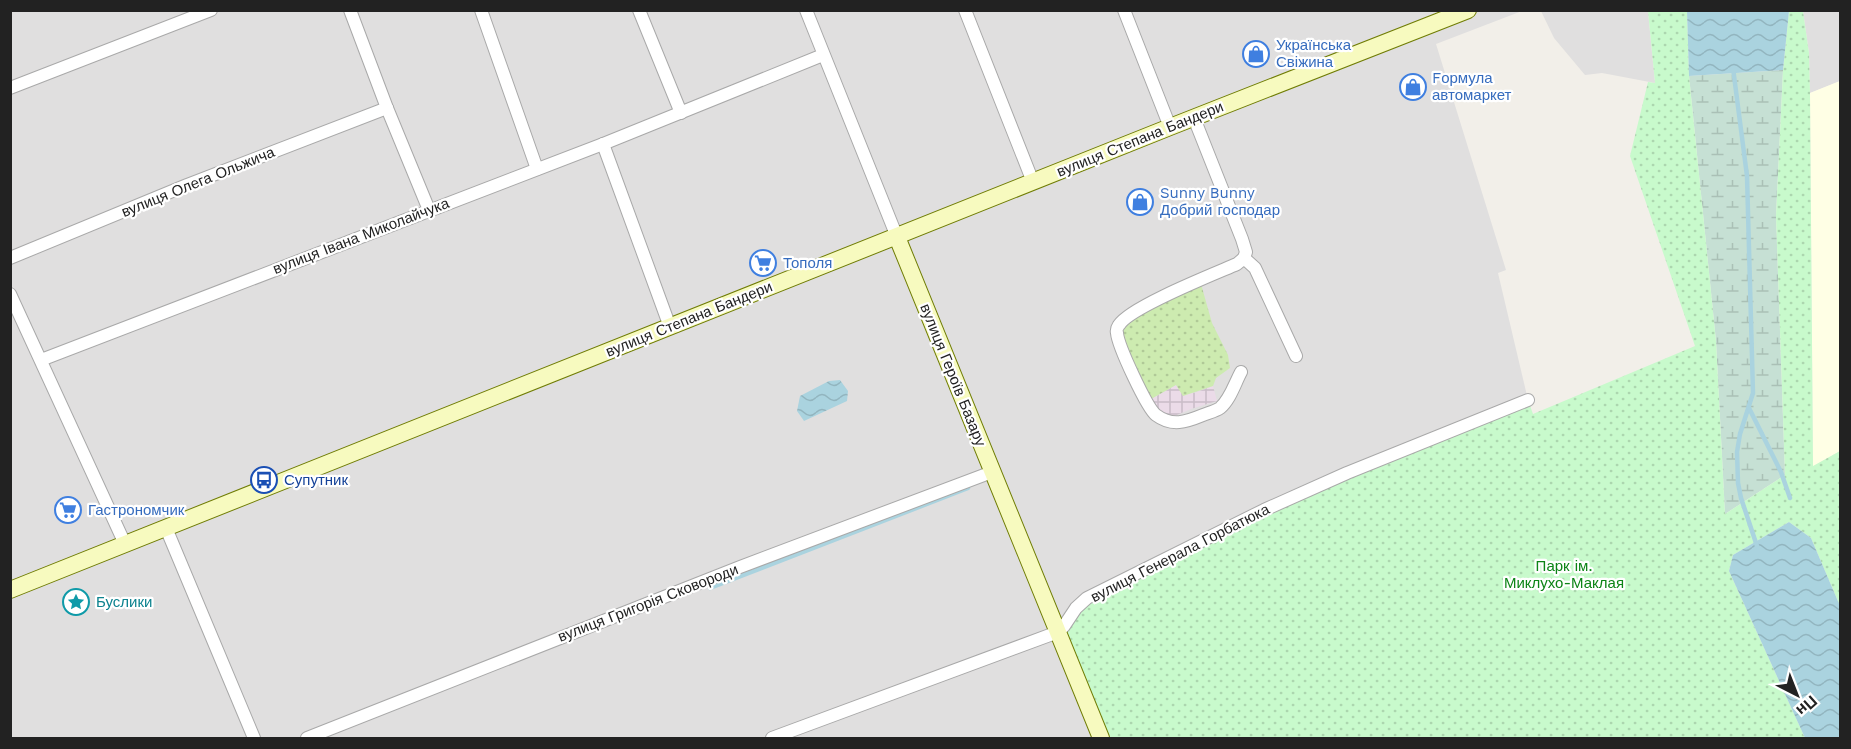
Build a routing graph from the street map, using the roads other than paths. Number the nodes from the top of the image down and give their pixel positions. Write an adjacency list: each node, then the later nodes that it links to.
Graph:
1 (211, 10): 10 (street)
2 (350, 10): 11 (street)
3 (480, 10): 16 (street)
4 (639, 10): 12 (street)
5 (806, 10): 9 (street, вулиця Героїв Базару)
6 (965, 10): 17 (street)
7 (1124, 10): 14 (street)
8 (1468, 10): 13 (street, вулиця Степана Бандери)
9 (824, 55): 12 (street, вулиця Івана Миколайчука); 19 (street, вулиця Героїв Базару)
10 (10, 88)
11 (387, 108): 18 (street); 20 (street, вулиця Олега Ольжича)
12 (681, 113): 15 (street, вулиця Івана Миколайчука)
13 (1194, 118): 14 (street, вулиця Степана Бандери); 21 (street)
14 (1170, 127): 17 (street, вулиця Степана Бандери)
15 (603, 144): 16 (street, вулиця Івана Миколайчука); 23 (street)
16 (537, 169): 18 (street, вулиця Івана Миколайчука)
17 (1034, 182): 19 (street, вулиця Степана Бандери)
18 (429, 210): 25 (street, вулиця Івана Миколайчука)
19 (897, 237): 23 (street, вулиця Степана Бандери); 28 (street, вулиця Героїв Базару)
20 (10, 258)
21 (1244, 258): 24 (street); 26 (street)
22 (10, 294): 25 (street)
23 (670, 327): 29 (street, вулиця Степана Бандери)
24 (1296, 356)
25 (41, 360): 30 (street)
26 (1241, 372)
27 (1528, 400): 32 (street, вулиця Генерала Горбатюка)
28 (992, 472): 32 (street, вулиця Героїв Базару); 34 (street, вулиця Григорія Сковороди)
29 (166, 528): 30 (street, вулиця Степана Бандери); 33 (street)
30 (124, 544): 31 (street, вулиця Степана Бандери)
31 (10, 590)
32 (1058, 632): 35 (street); 36 (street, вулиця Героїв Базару)
33 (254, 738)
34 (307, 738)
35 (772, 738)
36 (1101, 738)

